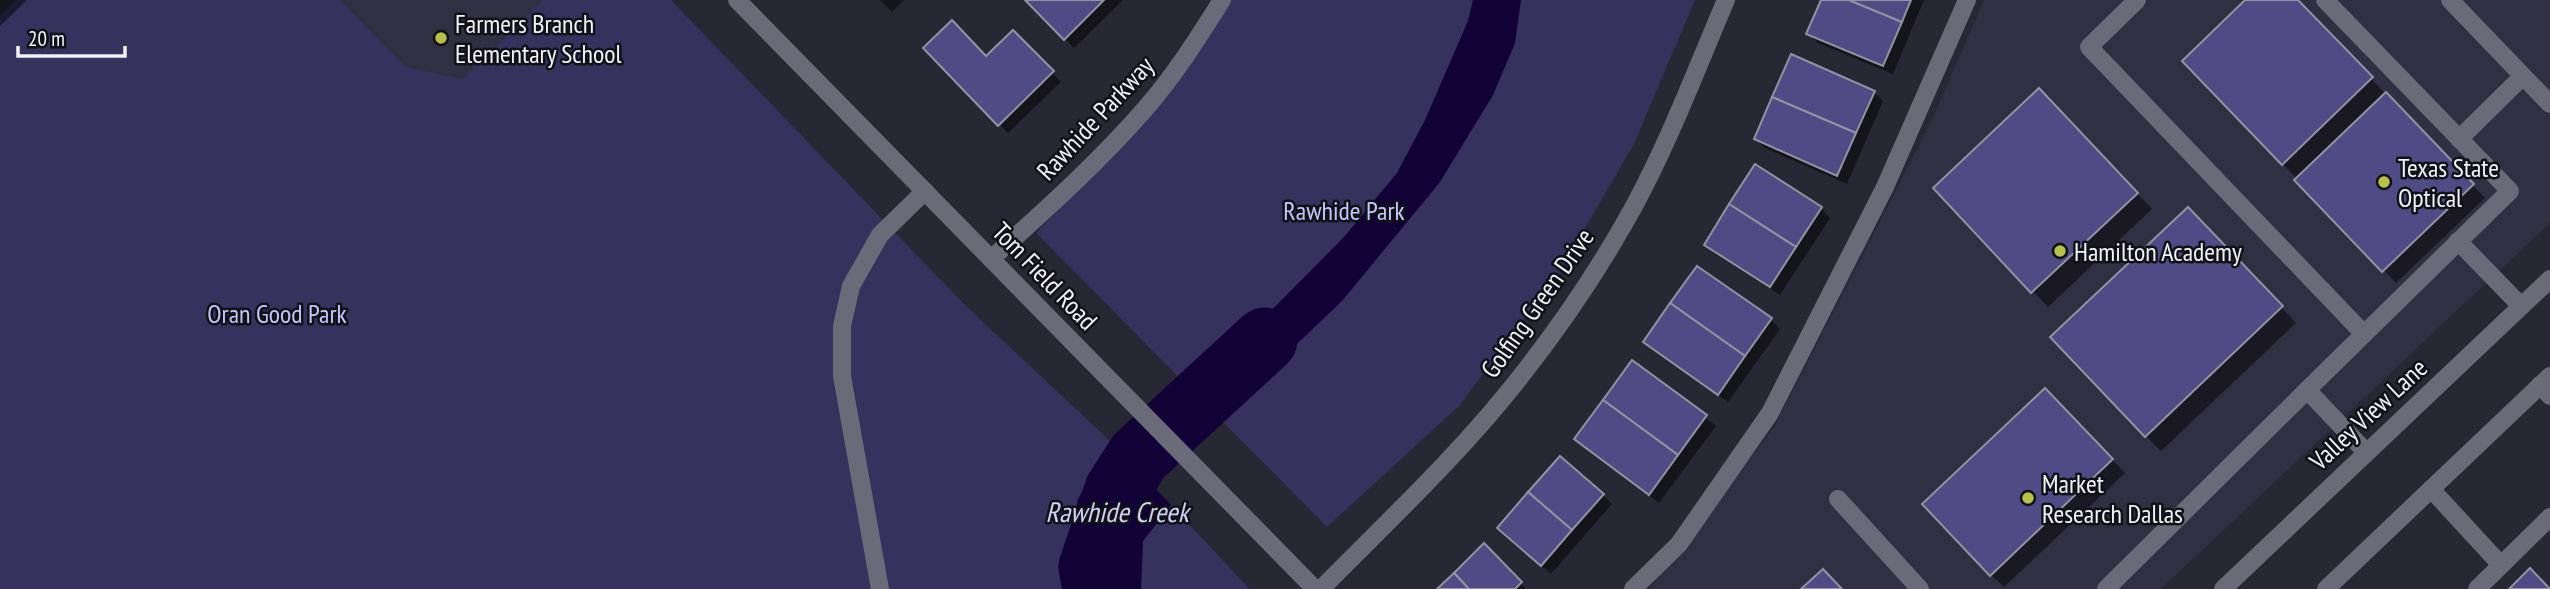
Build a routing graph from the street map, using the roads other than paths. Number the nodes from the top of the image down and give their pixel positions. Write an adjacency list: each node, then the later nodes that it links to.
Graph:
1 (737, 0): 11 (street, Tom Field Road)
2 (1222, 0): 13 (street, Rawhide Parkway)
3 (1726, 0): 26 (street, Golfing Green Drive)
4 (1967, 0): 27 (street)
5 (2137, 0): 16 (street)
6 (2325, 0): 10 (street)
7 (2450, 0): 8 (street)
8 (2522, 76): 9 (street); 10 (street)
9 (2550, 104)
10 (2459, 139): 12 (street)
11 (925, 191): 13 (street, Tom Field Road); 24 (street)
12 (2458, 241): 15 (street); 16 (street)
13 (991, 259): 25 (street, Tom Field Road)
14 (2550, 279): 15 (street, Valley View Lane)
15 (2521, 306): 19 (street, Valley View Lane)
16 (2364, 334): 18 (street)
17 (2547, 386): 20 (street)
18 (2307, 390): 19 (street); 29 (street)
19 (2366, 452): 30 (street, Valley View Lane)
20 (2431, 489): 23 (street); 31 (street)
21 (1838, 499): 28 (street)
22 (2550, 517): 23 (street)
23 (2501, 565): 32 (street)
24 (880, 589)
25 (1315, 589)
26 (1321, 589)
27 (1633, 589)
28 (1920, 589)
29 (2106, 589)
30 (2224, 589)
31 (2326, 589)
32 (2477, 589)

